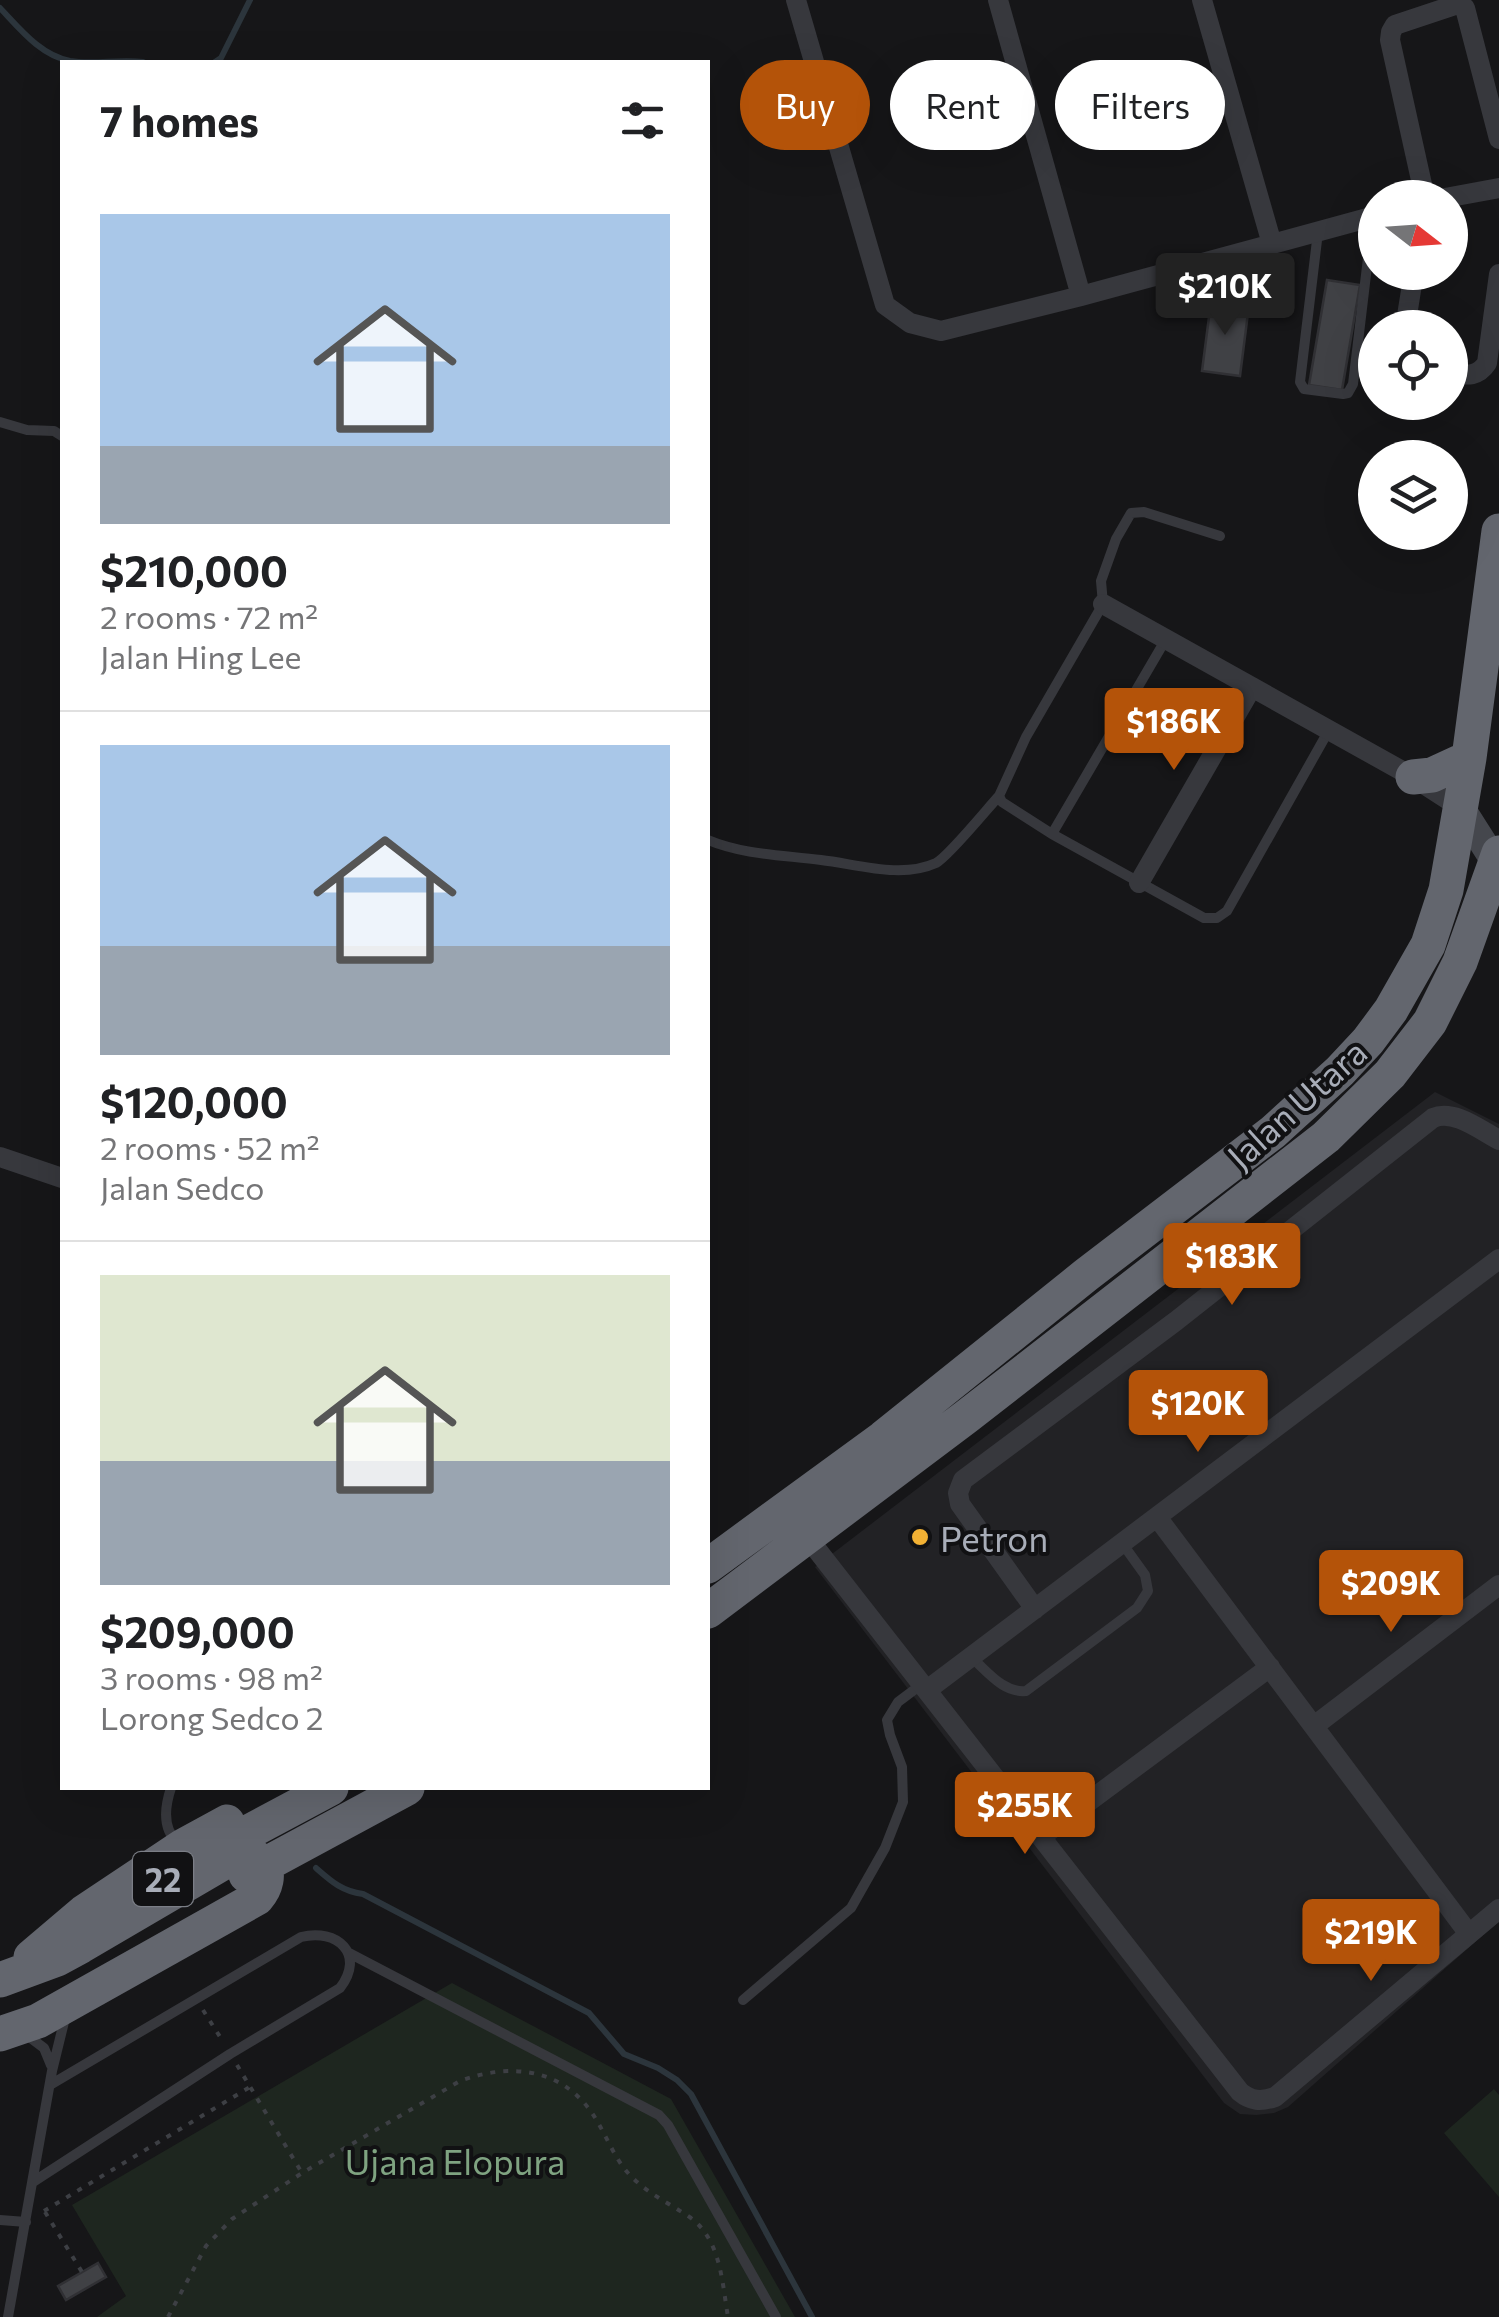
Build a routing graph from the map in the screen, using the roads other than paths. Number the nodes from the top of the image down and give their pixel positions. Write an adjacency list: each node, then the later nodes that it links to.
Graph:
1 (796, 0): 13 (street)
2 (998, 0): 13 (street)
3 (1202, 0): 10 (street)
4 (1499, 139): 5 (street)
5 (1421, 180)
6 (1499, 188): 7 (street)
7 (1468, 194)
8 (1358, 221): 9 (street)
9 (1318, 232): 10 (street); 12 (lane)
10 (1272, 244): 13 (street)
11 (1499, 274): 14 (street)
12 (1364, 290)
13 (1082, 296)
14 (1468, 375)
15 (0, 422): 16 (lane)
16 (60, 434)
17 (1499, 531): 23 (highway, Jalan Utara)
18 (1220, 536): 19 (lane)
19 (1103, 604): 20 (street); 25 (lane)
20 (1166, 639): 21 (street); 27 (lane)
21 (1252, 687): 22 (street); 30 (street)
22 (1329, 730): 24 (street); 30 (lane)
23 (1469, 758): 24 (highway); 26 (highway, Jalan Utara)
24 (1412, 777): 26 (street)
25 (999, 796): 27 (lane); 28 (lane)
26 (1461, 808): 29 (main road); 35 (highway, Jalan Utara)
27 (1052, 834): 30 (lane)
28 (710, 841)
29 (1498, 856): 37 (highway, Jalan Utara)
30 (1139, 883)
31 (1499, 1140): 43 (street)
32 (0, 1157): 33 (street)
33 (60, 1177)
34 (1499, 1259): 36 (street)
35 (796, 1499): 38 (highway); 40 (highway, Jalan Utara)
36 (1157, 1516): 39 (street); 45 (street)
37 (808, 1537): 42 (highway, Jalan Utara); 46 (street)
38 (710, 1540)
39 (1122, 1543): 43 (street); 44 (lane)
40 (710, 1564)
41 (1499, 1585): 47 (street)
42 (723, 1596)
43 (1034, 1609): 44 (street)
44 (972, 1657): 46 (street)
45 (1270, 1667): 47 (street); 52 (street)
46 (924, 1687): 52 (street); 59 (lane)
47 (1314, 1726): 56 (street)
48 (171, 1790): 53 (lane)
49 (286, 1790): 53 (highway)
50 (327, 1790): 58 (highway, 22)
51 (403, 1790): 54 (highway, 22)
52 (1041, 1837): 56 (street)
53 (183, 1846): 58 (highway)
54 (264, 1864): 58 (highway); 60 (highway); 61 (highway, 22)
55 (1499, 1909): 56 (street)
56 (1469, 1934)
57 (350, 1954): 63 (lane); 64 (lane); 68 (lane)
58 (8, 1974)
59 (743, 2000)
60 (69, 2002): 61 (highway); 62 (lane)
61 (6, 2028): 62 (lane)
62 (52, 2071): 63 (lane)
63 (50, 2084): 64 (lane)
64 (33, 2182): 66 (lane)
65 (0, 2220): 66 (lane)
66 (26, 2222): 67 (lane)
67 (8, 2317)
68 (776, 2317)

